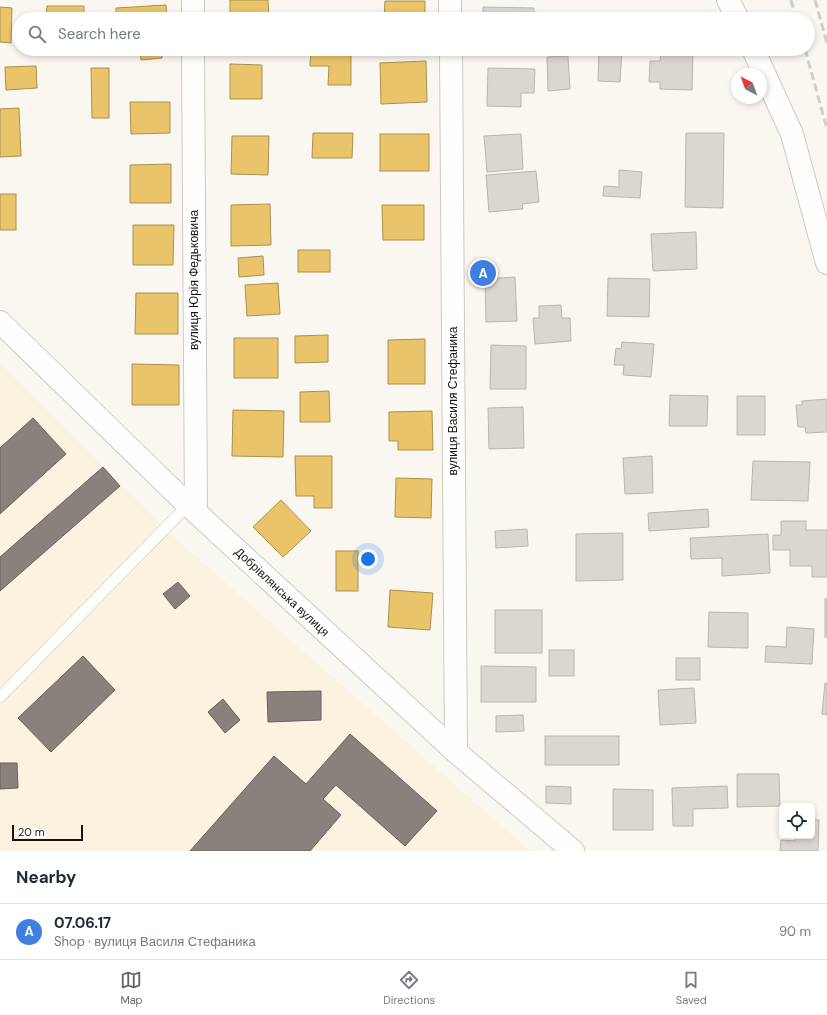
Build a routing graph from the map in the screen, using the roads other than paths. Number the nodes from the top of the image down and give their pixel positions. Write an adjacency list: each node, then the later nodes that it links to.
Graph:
1 (193, 0): 4 (street)
2 (450, 0): 5 (street)
3 (728, 0): 6 (street)
4 (193, 12)
5 (450, 12)
6 (734, 12)
7 (193, 56): 12 (street, вулиця Юрія Федьковича)
8 (451, 56): 14 (street, вулиця Василя Стефаника)
9 (756, 56): 10 (street)
10 (827, 263)
11 (0, 322): 12 (street, Добрівлянська вулиця)
12 (192, 508): 13 (lane); 14 (street, Добрівлянська вулиця)
13 (0, 697)
14 (456, 752): 15 (street, Добрівлянська вулиця)
15 (573, 851)

